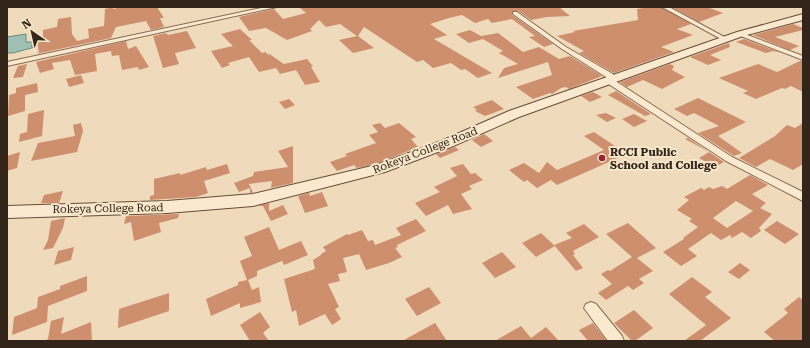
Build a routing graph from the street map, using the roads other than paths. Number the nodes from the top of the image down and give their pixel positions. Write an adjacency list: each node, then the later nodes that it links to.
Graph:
1 (274, 7): 8 (street)
2 (665, 7): 6 (street)
3 (516, 13): 9 (street)
4 (803, 17): 5 (street, Rokeya College Road)
5 (740, 34): 6 (street, Rokeya College Road); 7 (street)
6 (725, 39): 9 (street, Rokeya College Road)
7 (803, 58)
8 (7, 64)
9 (610, 81): 10 (street); 11 (street, Rokeya College Road)
10 (803, 197)
11 (7, 212)
12 (591, 308): 13 (street)
13 (617, 341)

